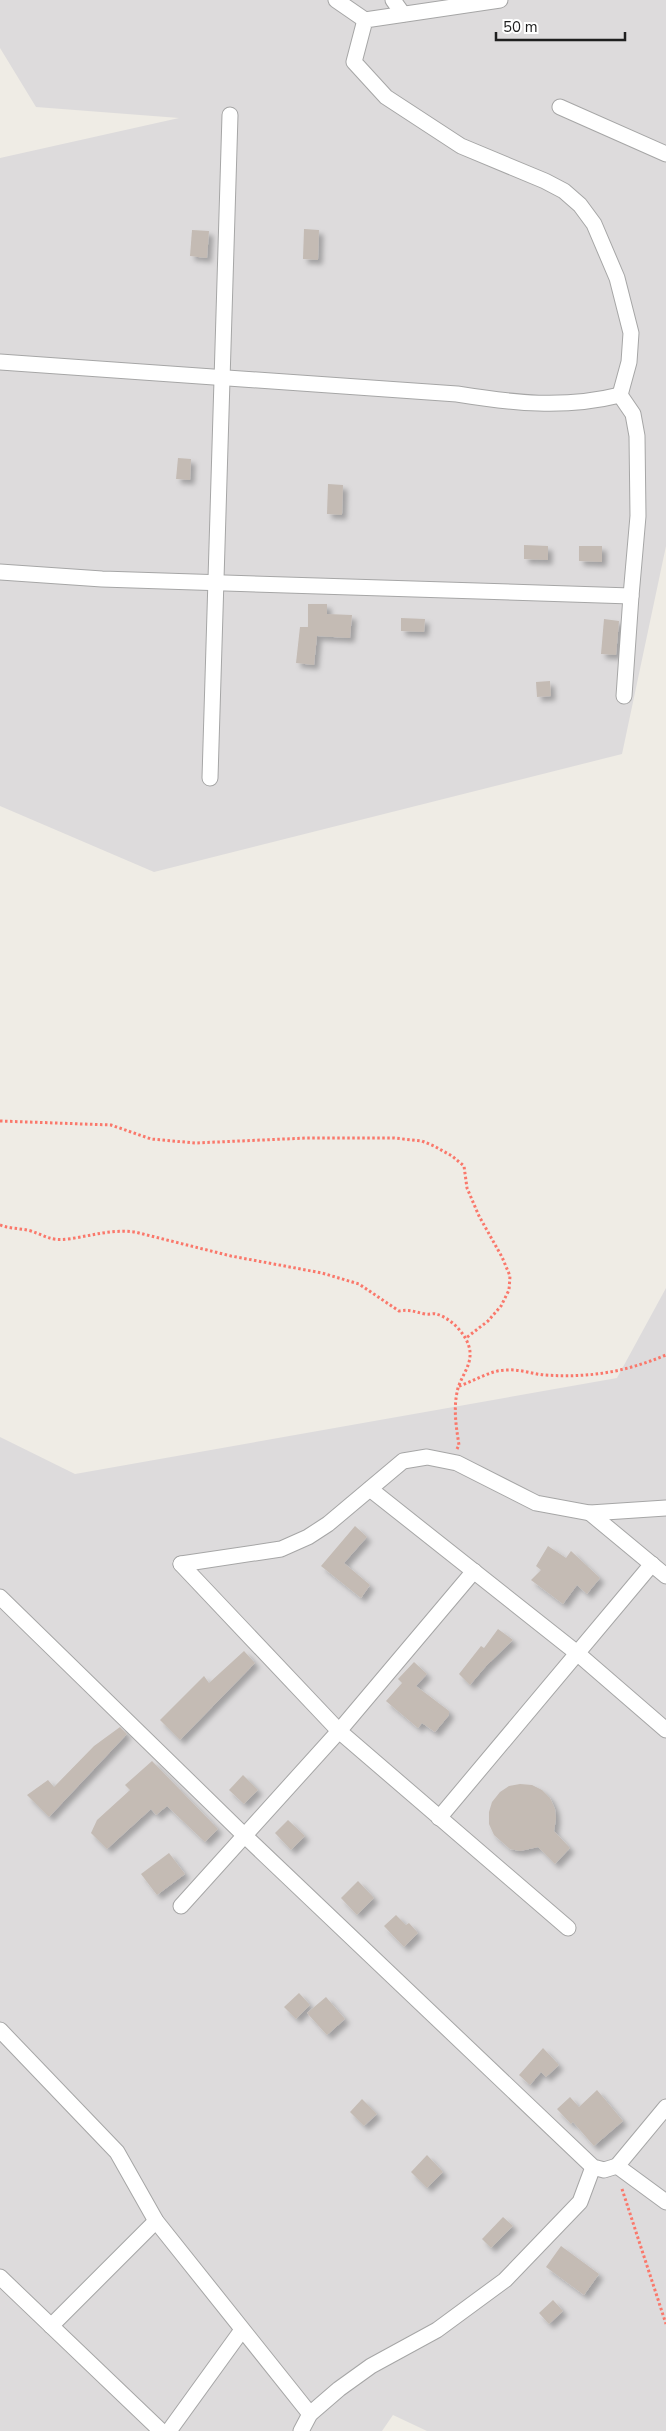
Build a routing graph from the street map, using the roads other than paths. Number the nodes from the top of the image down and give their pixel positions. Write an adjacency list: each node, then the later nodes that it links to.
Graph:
1 (336, 0): 5 (street)
2 (393, 0): 4 (street)
3 (500, 0): 4 (street)
4 (403, 14): 5 (street)
5 (365, 20): 11 (street)
6 (560, 107): 8 (street)
7 (230, 114): 10 (street)
8 (666, 154)
9 (0, 362): 10 (street)
10 (222, 378): 11 (street); 13 (street)
11 (620, 395): 14 (street)
12 (0, 572): 13 (street)
13 (216, 582): 14 (street); 16 (street)
14 (631, 596): 15 (street)
15 (624, 696)
16 (210, 778)
17 (370, 1489): 19 (street); 21 (street); 26 (street)
18 (666, 1508): 19 (street)
19 (590, 1513): 20 (street)
20 (652, 1564): 22 (street); 24 (street)
21 (474, 1571): 24 (street); 26 (street)
22 (666, 1576)
23 (0, 1596): 28 (street)
24 (577, 1653): 25 (street); 27 (street)
25 (666, 1730)
26 (339, 1731): 27 (street); 28 (street)
27 (439, 1818): 30 (street)
28 (245, 1836): 29 (street); 34 (street)
29 (181, 1906)
30 (568, 1928)
31 (0, 2030): 36 (street)
32 (666, 2106): 33 (street)
33 (615, 2166): 34 (street); 35 (street)
34 (593, 2167): 40 (street)
35 (666, 2202)
36 (156, 2221): 38 (street); 39 (street)
37 (0, 2277): 38 (street)
38 (51, 2326): 41 (street)
39 (242, 2330): 40 (street); 42 (street)
40 (310, 2414): 43 (street)
41 (161, 2431)
42 (169, 2431)
43 (301, 2431)

